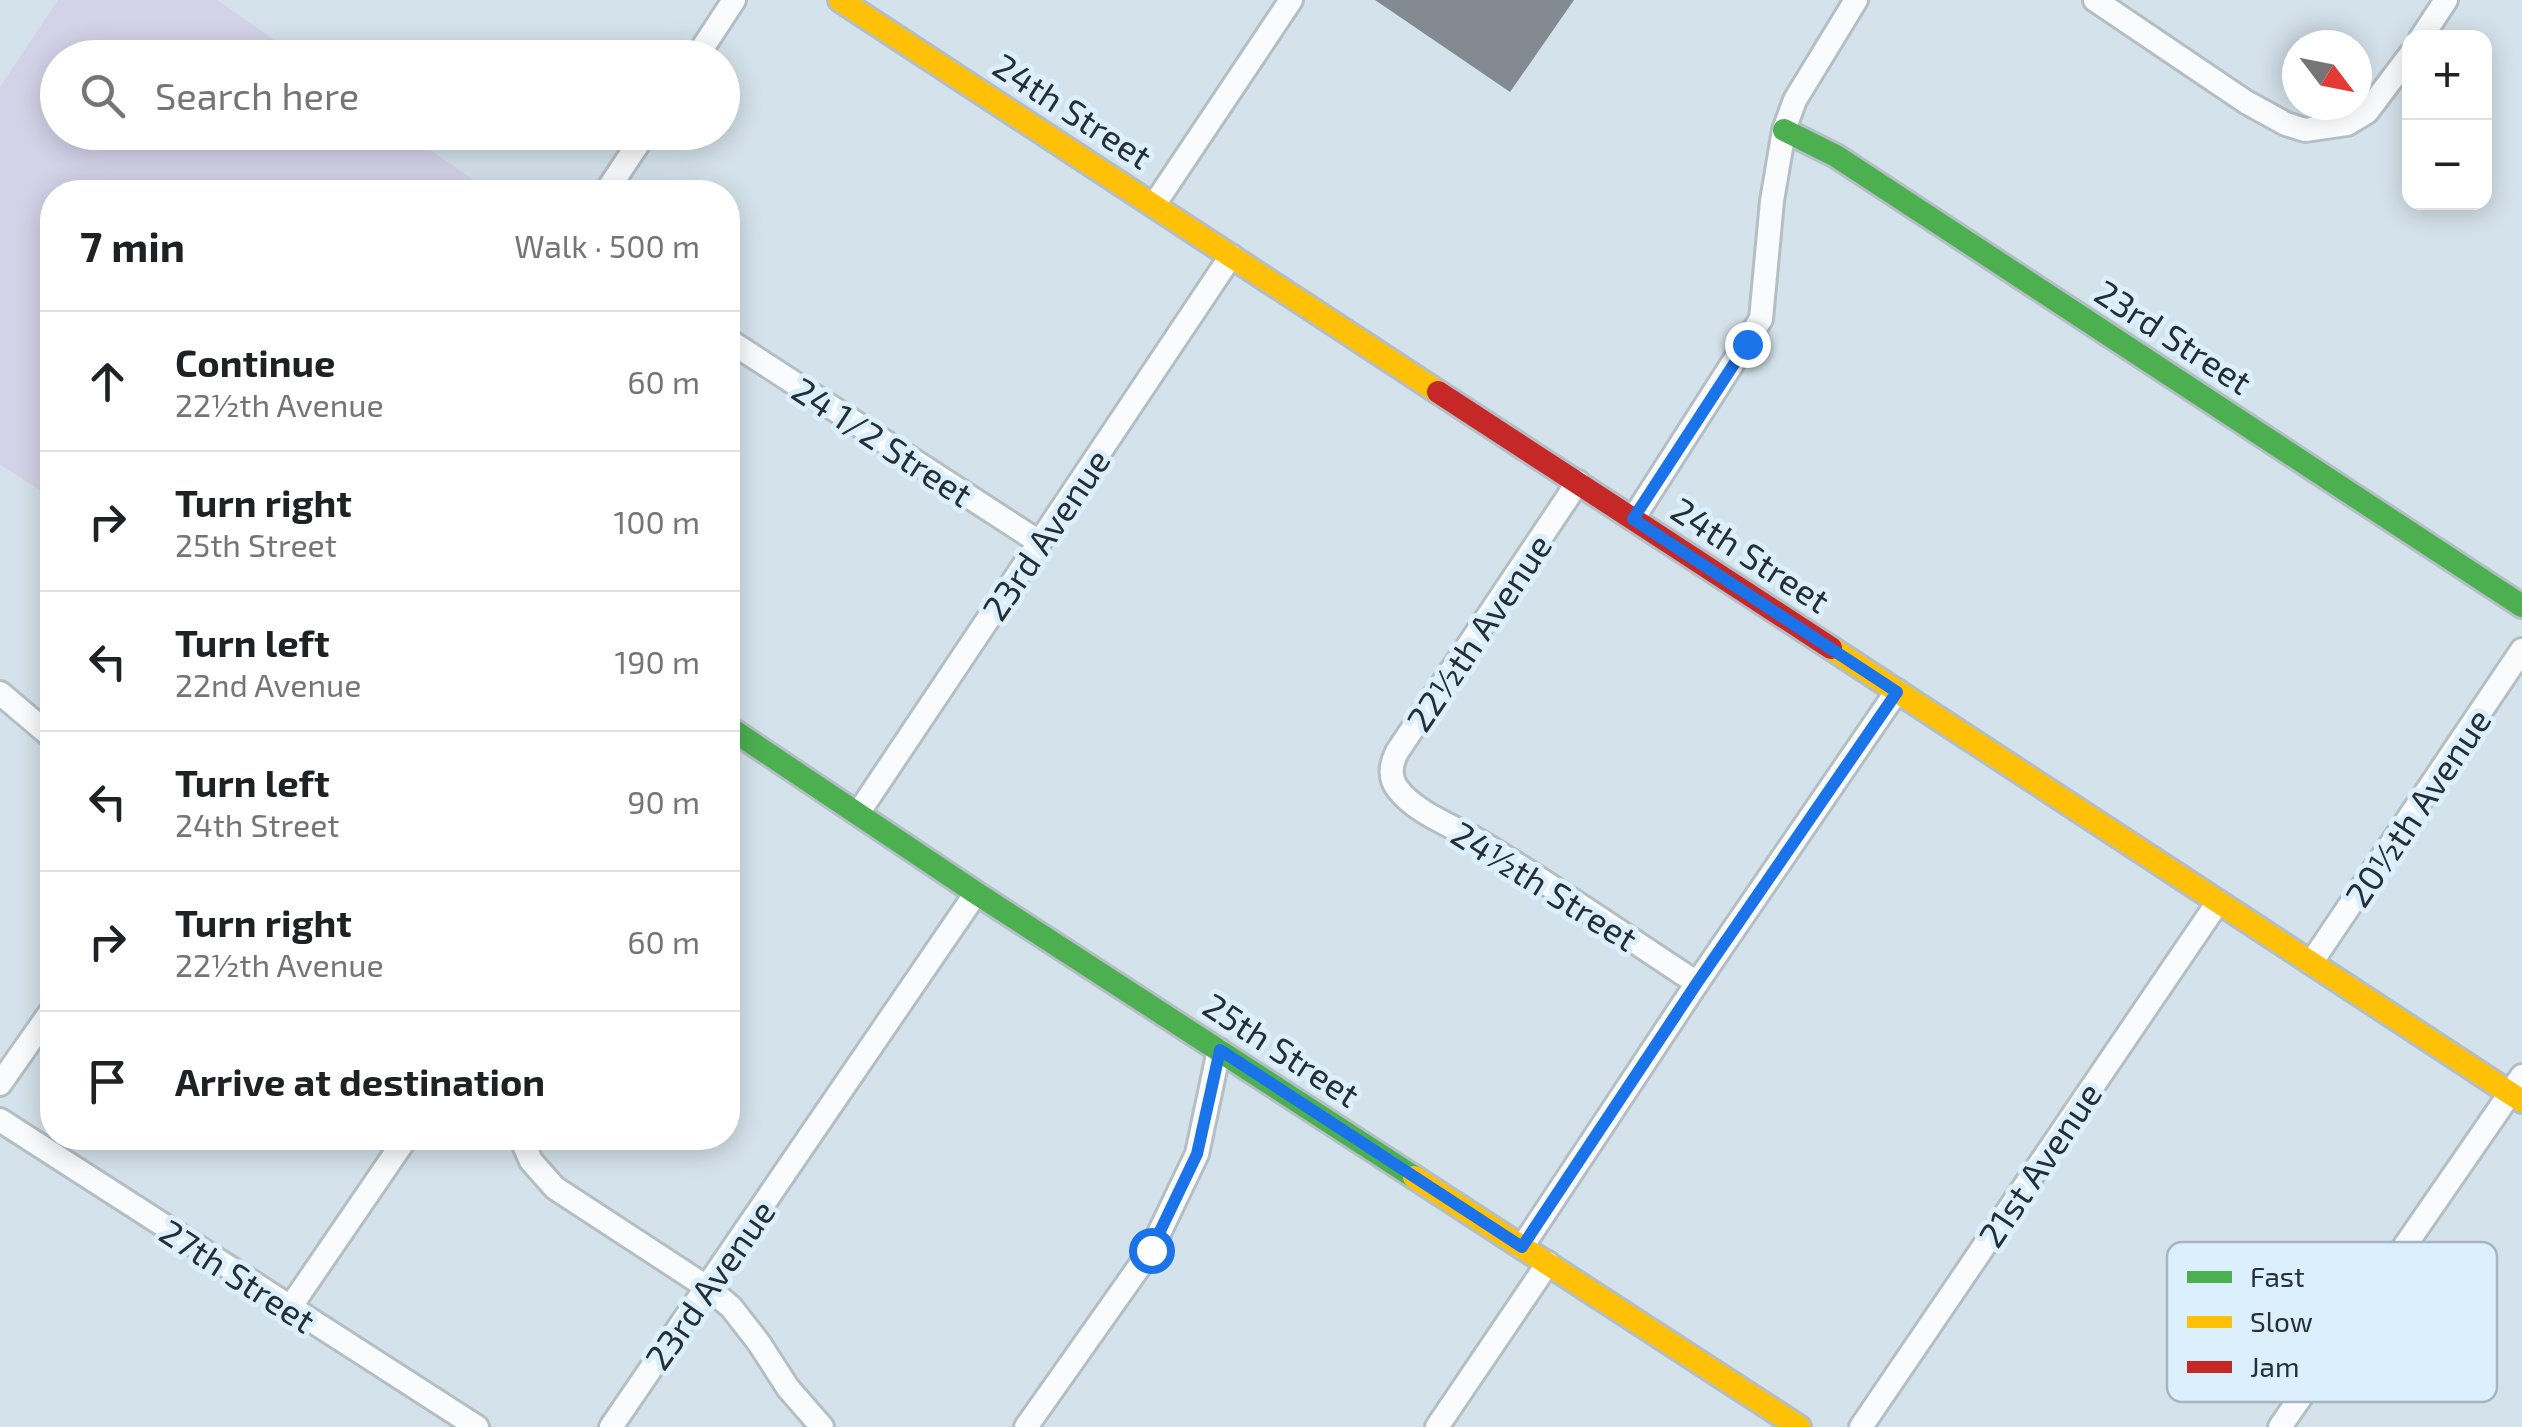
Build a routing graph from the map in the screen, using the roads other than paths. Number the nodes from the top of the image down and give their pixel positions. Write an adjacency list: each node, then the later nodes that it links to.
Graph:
1 (734, 0): 8 (street)
2 (840, 0): 13 (street, 24th Street)
3 (1291, 0): 13 (street)
4 (1856, 0): 10 (street)
5 (2094, 0): 9 (street)
6 (2446, 0): 7 (street)
7 (2426, 30)
8 (708, 40)
9 (2402, 65)
10 (1784, 130): 17 (street); 19 (street, 23rd Street)
11 (634, 150): 12 (street)
12 (614, 180)
13 (1154, 205): 14 (street, 24th Street)
14 (1231, 256): 16 (street, 24th Street); 18 (street, 23rd Avenue)
15 (740, 348): 18 (street, 24 1/2 Street)
16 (1578, 482): 17 (street, 24th Street); 25 (street, 22½th Avenue)
17 (1633, 519): 21 (street, 24th Street)
18 (1039, 542): 26 (street, 23rd Avenue)
19 (2522, 606)
20 (2522, 650): 29 (street, 20½th Avenue)
21 (1897, 692): 28 (street, 24th Street); 30 (street)
22 (0, 693): 23 (street)
23 (40, 727)
24 (740, 735): 26 (street, 25th Street)
25 (1395, 785): 30 (street, 24½th Street)
26 (859, 812): 27 (street, 25th Street)
27 (976, 893): 32 (street, 25th Street); 43 (street, 23rd Avenue)
28 (2218, 902): 29 (street, 24th Street); 52 (street, 21st Avenue)
29 (2311, 963): 34 (street, 24th Street)
30 (1697, 983): 41 (street)
31 (40, 1027): 33 (street)
32 (1220, 1050): 41 (street, 25th Street); 49 (street)
33 (0, 1084)
34 (2518, 1090): 40 (street)
35 (0, 1120): 36 (street, 27th Street)
36 (40, 1146)
37 (46, 1150): 44 (street, 27th Street)
38 (398, 1150): 44 (street)
39 (526, 1150): 43 (street)
40 (2411, 1242)
41 (1522, 1247): 42 (street, 25th Street)
42 (1548, 1263): 50 (street); 51 (street, 25th Street)
43 (708, 1288): 47 (street, 23rd Avenue); 48 (street)
44 (290, 1309): 46 (street, 27th Street)
45 (2298, 1402): 53 (street)
46 (478, 1427)
47 (611, 1427)
48 (822, 1427)
49 (1026, 1427)
50 (1436, 1427)
51 (1800, 1427)
52 (1860, 1427)
53 (2280, 1427)

